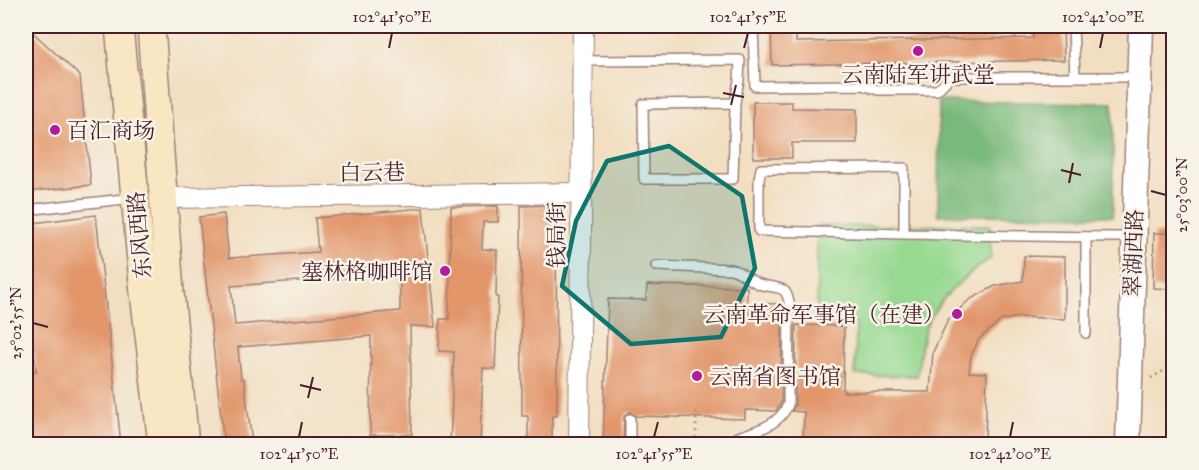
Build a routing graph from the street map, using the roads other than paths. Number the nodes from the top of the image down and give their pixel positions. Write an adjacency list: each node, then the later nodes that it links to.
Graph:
1 (119, 26): 12 (main road, 东风西路)
2 (151, 26): 13 (main road, 东风西路)
3 (583, 26): 7 (street, 钱局街)
4 (753, 26): 8 (lane)
5 (1073, 26): 8 (lane)
6 (1141, 26): 9 (street, 翠湖西路)
7 (583, 61): 10 (lane); 11 (street, 钱局街)
8 (1075, 77): 9 (lane)
9 (1140, 77): 17 (street, 翠湖西路)
10 (735, 102): 10 (lane)
11 (581, 193): 13 (street, 白云巷); 23 (street, 钱局街)
12 (136, 197): 14 (lane); 21 (main road, 东风西路)
13 (164, 198): 22 (main road, 东风西路)
14 (26, 210)
15 (904, 234): 15 (lane); 16 (lane)
16 (1086, 237): 17 (lane); 19 (lane)
17 (1134, 237): 26 (street, 翠湖西路)
18 (656, 266): 25 (lane)
19 (1086, 333)
20 (630, 419): 24 (lane)
21 (162, 444)
22 (185, 444)
23 (579, 444)
24 (630, 444)
25 (738, 444)
26 (1128, 444)

